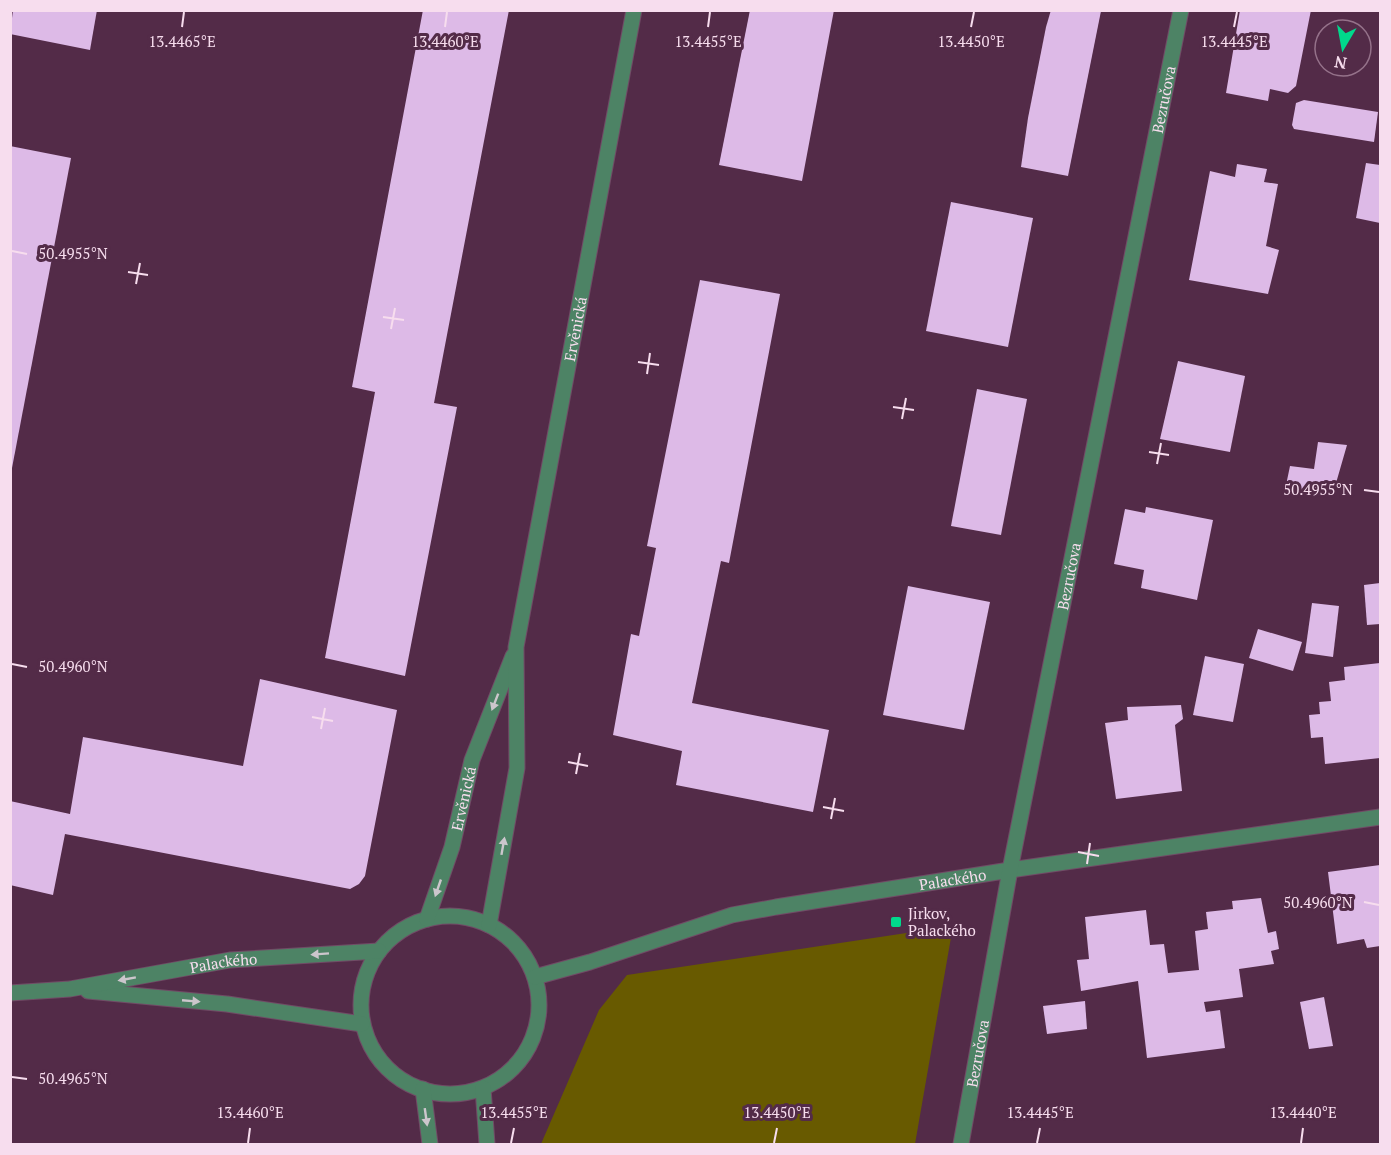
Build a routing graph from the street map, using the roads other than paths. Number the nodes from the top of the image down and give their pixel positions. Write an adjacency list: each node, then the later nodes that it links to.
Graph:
1 (634, 10): 3 (street, Ervěnická)
2 (1181, 10): 5 (street, Bezručova)
3 (516, 647): 6 (street, Ervěnická, one-way to 6); 7 (street, Ervěnická, one-way to 3)
4 (1380, 817): 5 (street, Palackého)
5 (1010, 870): 9 (street, Palackého); 17 (street, Bezručova)
6 (427, 919): 7 (street); 8 (street)
7 (489, 925): 9 (street)
8 (379, 951): 10 (street, Palackého, one-way to 10); 12 (street)
9 (535, 977): 13 (street)
10 (70, 989): 11 (street, Palackého); 12 (street, Palackého, one-way to 12)
11 (10, 993)
12 (362, 1024): 14 (street)
13 (483, 1088): 14 (street); 16 (street)
14 (423, 1089): 15 (street, one-way to 15)
15 (430, 1144)
16 (488, 1144)
17 (961, 1144)

